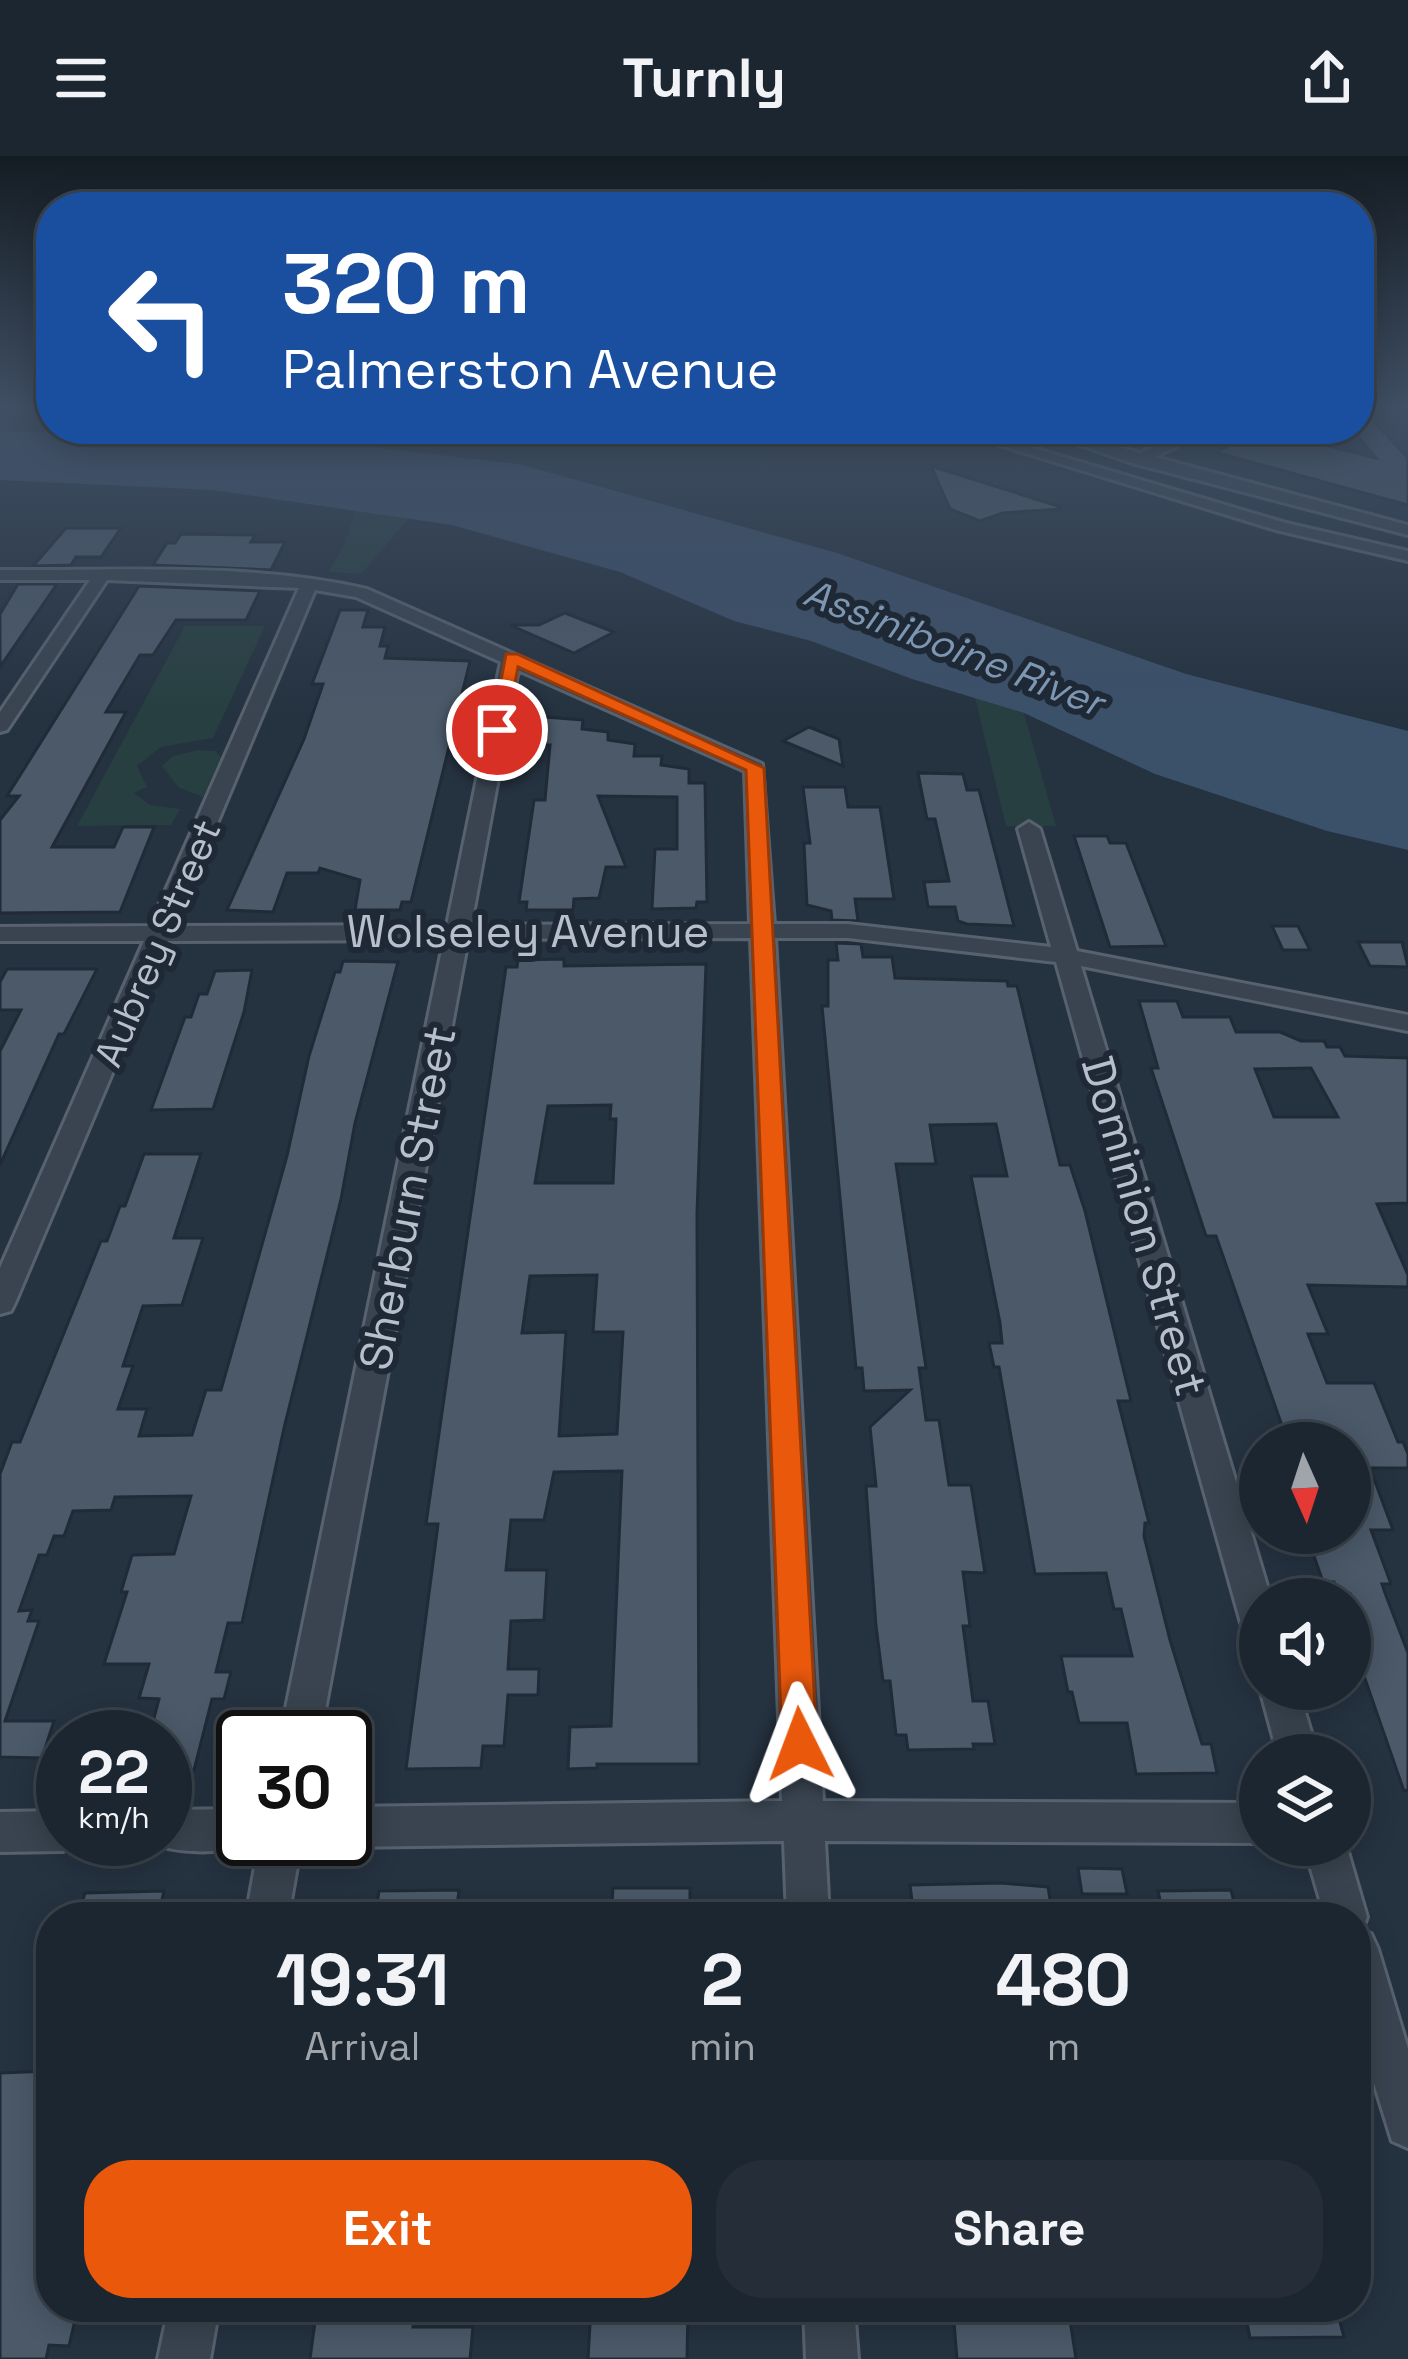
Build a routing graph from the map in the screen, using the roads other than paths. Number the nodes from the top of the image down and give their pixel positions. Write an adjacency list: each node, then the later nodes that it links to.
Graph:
1 (1217, 508): 4 (street)
2 (1326, 508): 3 (street)
3 (1408, 530)
4 (1408, 556)
5 (0, 575): 6 (street)
6 (100, 577): 7 (street); 9 (street)
7 (310, 582): 8 (street); 13 (street, Aubrey Street)
8 (512, 658): 11 (street); 12 (street, Sherburn Street)
9 (0, 726)
10 (1029, 829): 15 (street, Dominion Street)
11 (761, 931): 12 (street, Wolseley Avenue); 15 (street, Wolseley Avenue); 20 (street)
12 (460, 932): 13 (street, Wolseley Avenue); 19 (street, Sherburn Street)
13 (163, 933): 14 (street, Wolseley Avenue); 17 (street, Aubrey Street)
14 (0, 934)
15 (1067, 957): 16 (street, Wolseley Avenue); 18 (street, Dominion Street)
16 (1408, 1023)
17 (0, 1303)
18 (1247, 1578)
19 (306, 1710)
20 (803, 1820): 21 (street); 22 (street); 28 (street)
21 (1239, 1823)
22 (372, 1827)
23 (36, 1831): 24 (street)
24 (0, 1832)
25 (276, 1866): 27 (street)
26 (1331, 1866): 29 (street)
27 (270, 1902)
28 (807, 1902)
29 (1342, 1902)
30 (1371, 2000): 31 (street)
31 (1408, 2125)
32 (191, 2322): 34 (street)
33 (830, 2322): 35 (street)
34 (184, 2359)
35 (832, 2359)

